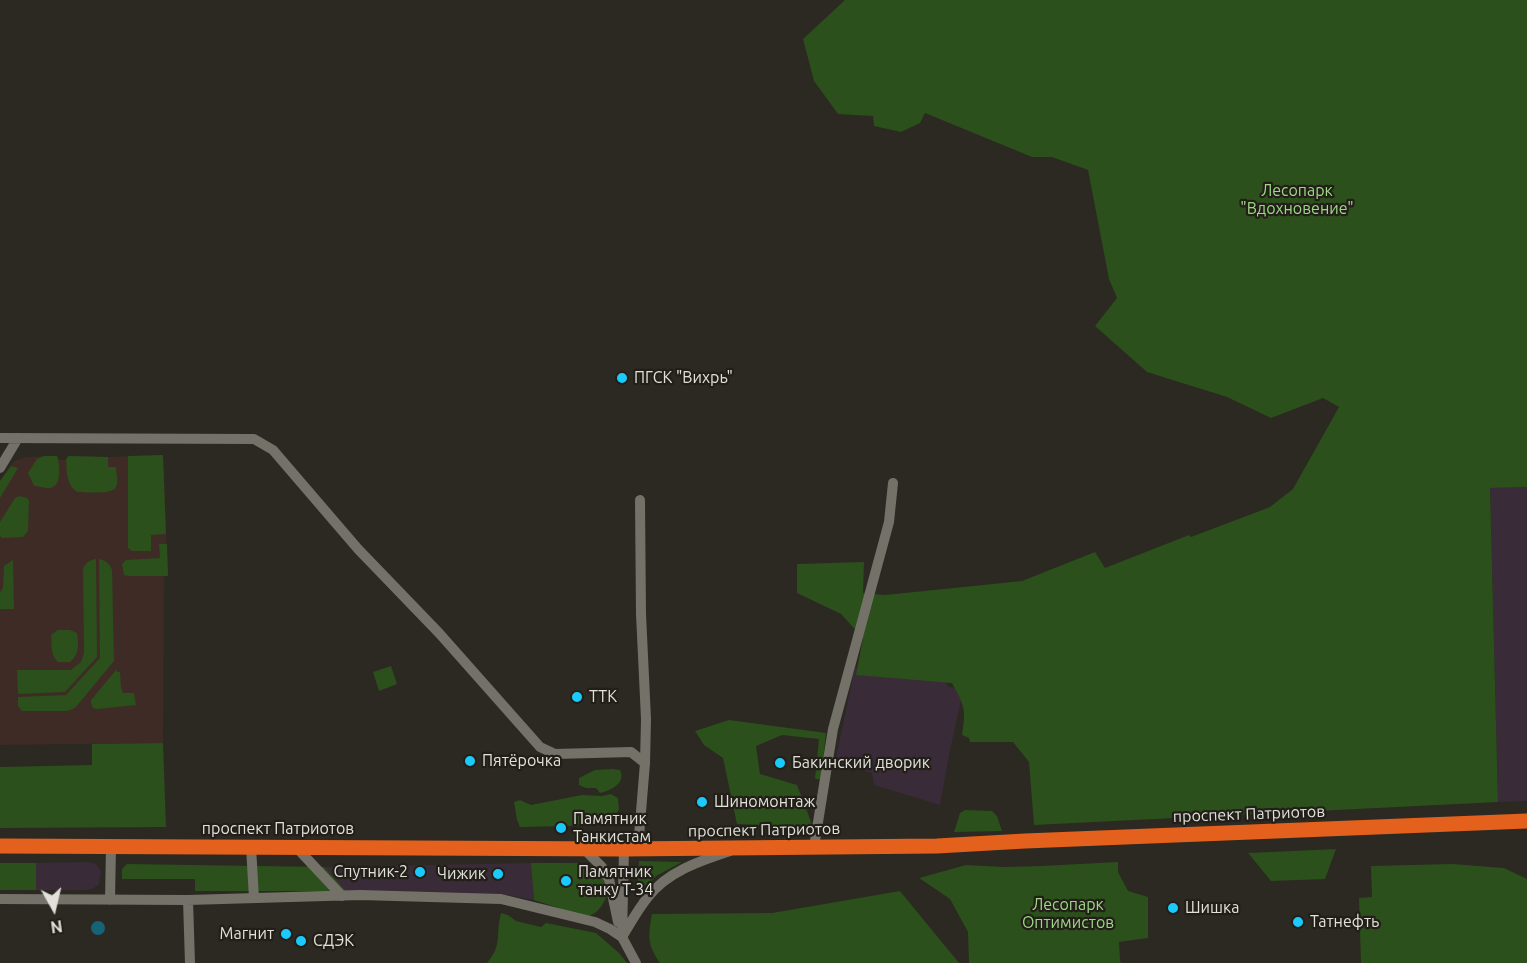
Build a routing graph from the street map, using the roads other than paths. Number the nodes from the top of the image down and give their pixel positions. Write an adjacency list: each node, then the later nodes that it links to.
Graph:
1 (0, 438): 2 (street)
2 (18, 438): 3 (street); 6 (street)
3 (0, 468)
4 (893, 483): 12 (street)
5 (640, 500): 6 (street)
6 (645, 763): 14 (street)
7 (1527, 821): 12 (highway, проспект Патриотов)
8 (0, 846): 9 (highway, проспект Патриотов)
9 (111, 847): 10 (highway, проспект Патриотов); 19 (street)
10 (251, 847): 11 (highway, проспект Патриотов); 17 (street)
11 (296, 847): 13 (highway, проспект Патриотов); 16 (street)
12 (814, 847): 15 (highway, проспект Патриотов)
13 (584, 849): 14 (highway, проспект Патриотов); 21 (street)
14 (624, 849): 15 (highway, проспект Патриотов); 21 (street)
15 (735, 849): 21 (street)
16 (342, 896): 17 (street); 21 (street)
17 (254, 898): 20 (street)
18 (0, 899): 19 (street)
19 (110, 900): 20 (street)
20 (188, 900): 22 (street)
21 (622, 937): 23 (street)
22 (190, 963)
23 (636, 963)

